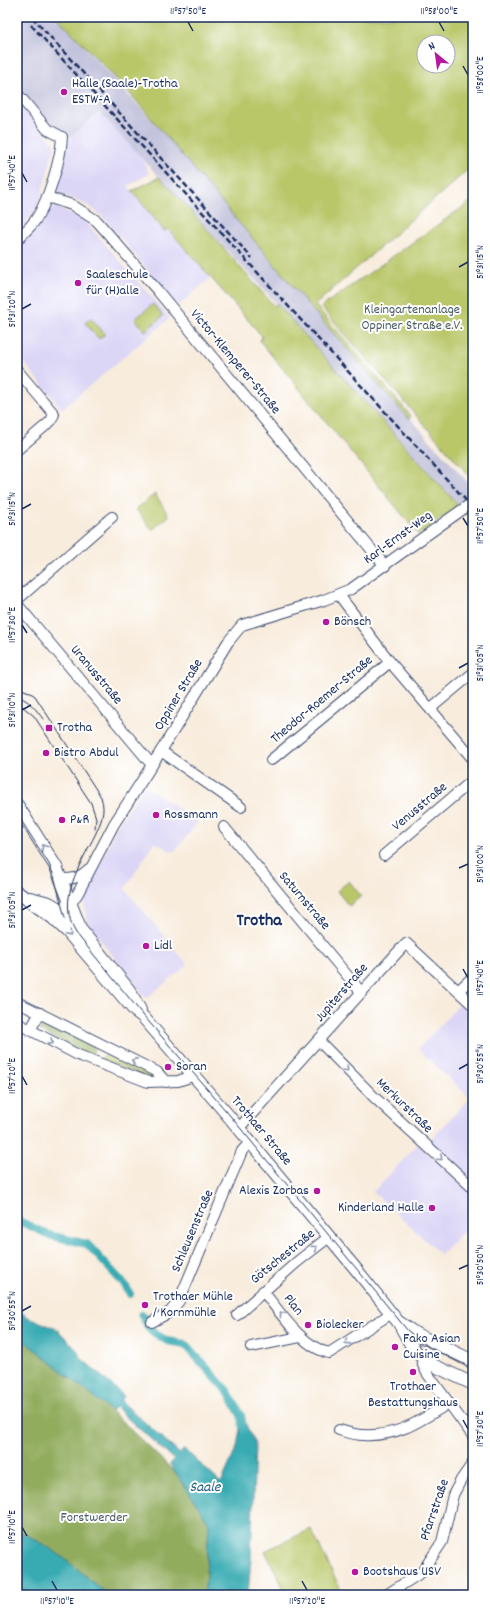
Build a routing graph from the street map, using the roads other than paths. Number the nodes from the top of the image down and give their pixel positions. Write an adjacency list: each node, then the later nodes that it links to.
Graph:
1 (17, 93): 2 (street)
2 (47, 197): 3 (street); 8 (street, Victor-Klemperer-Straße)
3 (17, 240)
4 (17, 370): 5 (street)
5 (17, 450)
6 (473, 502): 8 (street, Karl-Ernst-Weg)
7 (112, 517): 10 (street)
8 (384, 566): 9 (street, Karl-Ernst-Weg)
9 (339, 595): 12 (street); 15 (street, Oppiner Straße)
10 (17, 600)
11 (17, 604): 18 (street, Uranusstraße)
12 (390, 662): 14 (street); 16 (street, Theodor-Roemer-Straße)
13 (473, 673): 14 (street)
14 (431, 708): 17 (street)
15 (161, 751): 18 (street, Oppiner Straße); 21 (street)
16 (271, 760)
17 (473, 760)
18 (152, 765): 24 (street, Oppiner Straße)
19 (473, 780): 23 (street, Venusstraße)
20 (17, 805): 25 (main road, one-way to 20)
21 (241, 807)
22 (224, 827): 33 (street, Saturnstraße)
23 (384, 855)
24 (90, 868): 25 (street, Oppiner Straße); 27 (street, Oppiner Straße)
25 (61, 879): 27 (main road)
26 (20, 894): 28 (main road, Trothaer Straße); 29 (main road, Trothaer Straße)
27 (70, 903): 29 (street, Oppiner Straße); 30 (main road)
28 (40, 909): 29 (street, Oppiner Straße); 37 (main road, Trothaer Straße, one-way to 37)
29 (59, 909): 30 (main road, Trothaer Straße)
30 (81, 930): 37 (main road, Trothaer Straße)
31 (473, 977): 32 (street)
32 (458, 991): 33 (street, Jupiterstraße); 35 (street, Jupiterstraße)
33 (361, 992): 40 (street, Jupiterstraße)
34 (17, 1002): 36 (street)
35 (473, 1005)
36 (40, 1013): 39 (street); 41 (street)
37 (143, 1017): 43 (main road, Trothaer Straße)
38 (17, 1023): 39 (street)
39 (30, 1030): 42 (street, one-way to 42)
40 (319, 1041): 45 (street, Jupiterstraße); 47 (street, Merkurstraße, one-way to 47)
41 (100, 1044): 42 (street); 44 (street, one-way to 41)
42 (92, 1061): 44 (street)
43 (192, 1074): 44 (street); 45 (main road, Trothaer Straße)
44 (166, 1082)
45 (239, 1128): 46 (main road, Trothaer Straße)
46 (250, 1142): 48 (main road, Trothaer Straße); 52 (street, Schleusenstraße)
47 (473, 1188)
48 (329, 1237): 49 (street, Götschestraße, one-way to 48); 51 (main road, Trothaer Straße)
49 (263, 1291): 50 (street, Götschestraße); 53 (street, Plan, one-way to 49)
50 (237, 1315)
51 (395, 1318): 53 (street, Plan, one-way to 53); 55 (main road, Trothaer Straße); 56 (main road, Trothaer Straße)
52 (152, 1322)
53 (300, 1337): 54 (street)
54 (251, 1347)
55 (422, 1357): 57 (main road, Trothaer Straße); 58 (street, Trothaer Straße)
56 (473, 1361)
57 (473, 1384)
58 (449, 1403): 59 (street); 60 (street, Trothaer Straße)
59 (339, 1430)
60 (473, 1436)
61 (473, 1463): 62 (street, Pfarrstraße)
62 (386, 1595)

